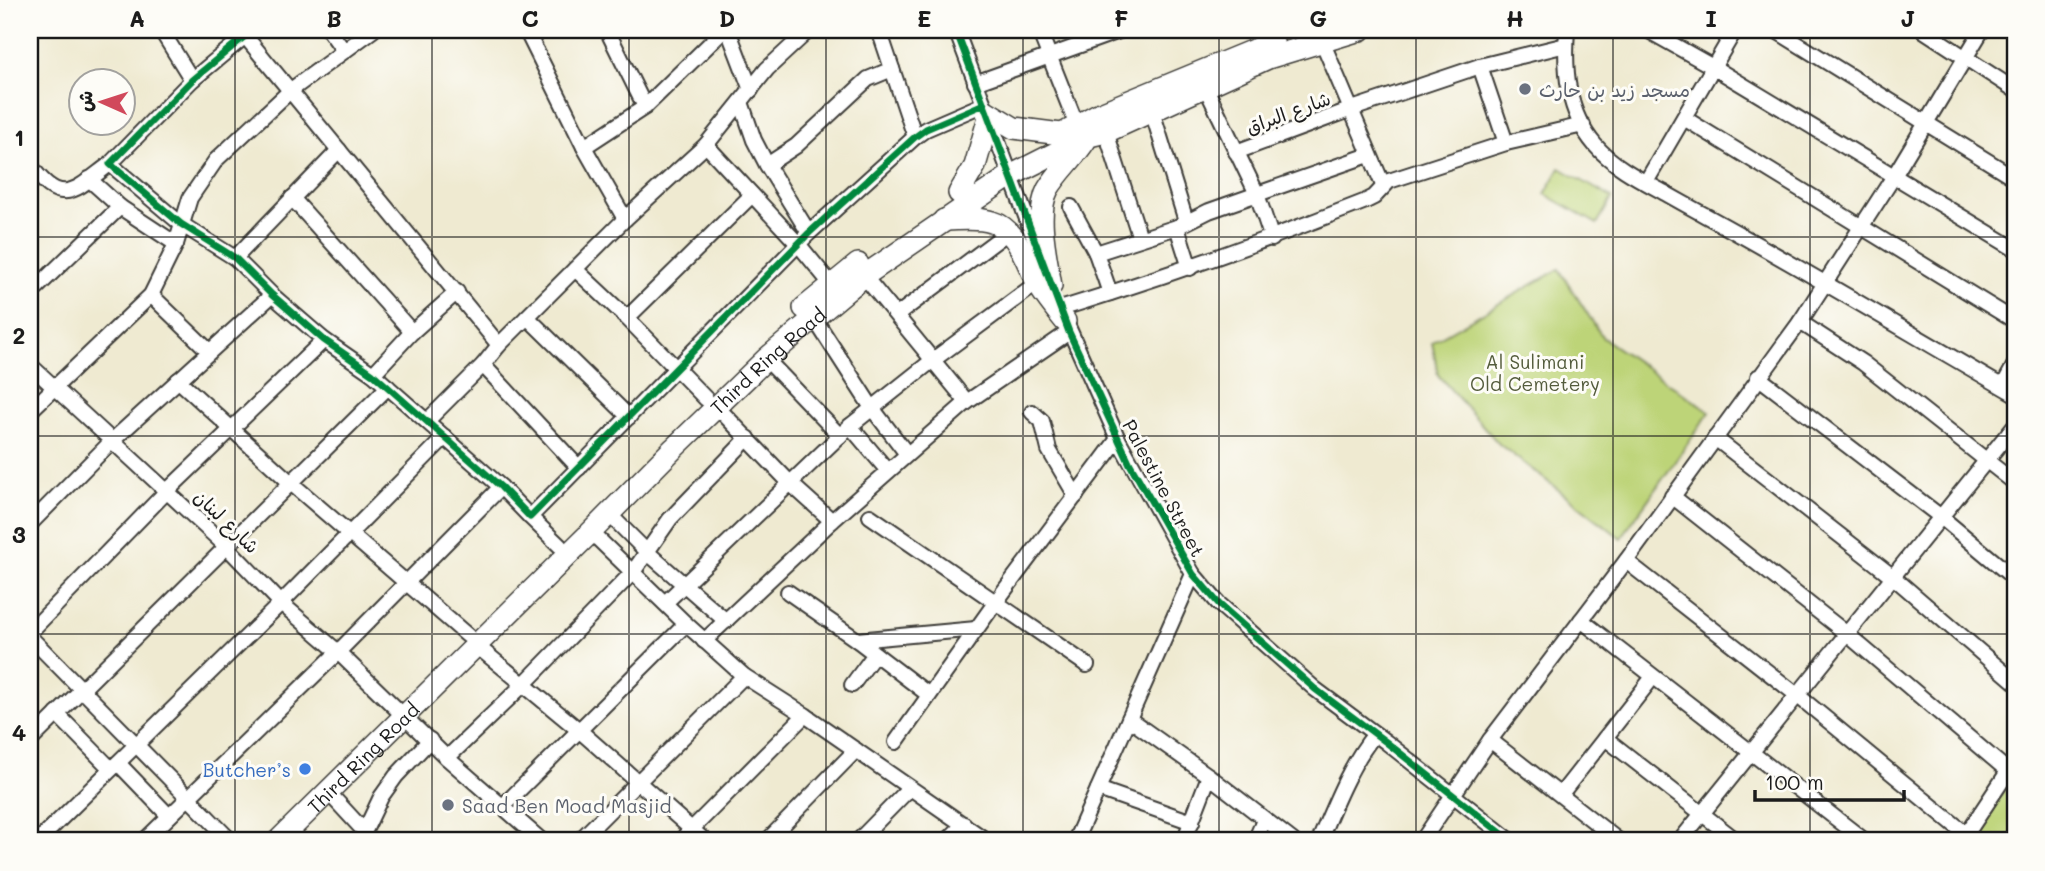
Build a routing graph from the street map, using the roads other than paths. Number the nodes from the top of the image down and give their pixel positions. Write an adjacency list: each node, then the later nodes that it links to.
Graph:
1 (161, 30): 28 (street)
2 (329, 30): 22 (street)
3 (373, 30): 22 (street)
4 (526, 30): 46 (street)
5 (607, 30): 35 (street)
6 (726, 30): 32 (street); 35 (street)
7 (808, 30): 32 (street)
8 (879, 30): 27 (street)
9 (956, 30): 29 (street)
10 (1039, 30): 23 (street)
11 (1360, 30): 20 (highway, Third Ring Road)
12 (1567, 30): 21 (street)
13 (1647, 30): 26 (street)
14 (1734, 30): 26 (street)
15 (1775, 30): 40 (street)
16 (1923, 30): 24 (street)
17 (1982, 30): 24 (street)
18 (1115, 31): 23 (street)
19 (243, 33): 28 (street); 31 (street)
20 (1316, 36): 30 (highway, Third Ring Road); 36 (street); 42 (highway, Third Ring Road)
21 (1566, 45): 25 (street, شارع البراق); 41 (street)
22 (344, 51): 31 (street)
23 (1048, 55): 29 (street); 42 (street)
24 (1966, 57): 33 (street); 40 (street)
25 (1480, 66): 36 (street, شارع البراق); 44 (street)
26 (1713, 67): 39 (street); 54 (street)
27 (892, 69): 43 (street); 51 (street)
28 (192, 80): 50 (street)
29 (975, 83): 37 (street)
30 (1205, 86): 38 (highway, Third Ring Road); 48 (street)
31 (291, 90): 47 (street); 67 (street)
32 (751, 90): 34 (street)
33 (2015, 90)
34 (741, 102): 45 (street); 51 (street)
35 (645, 107): 46 (street)
36 (1352, 109): 48 (street, شارع البراق); 49 (street)
37 (986, 111): 42 (highway); 43 (street); 52 (street); 59 (highway)
38 (1152, 111): 42 (highway, Third Ring Road); 68 (street)
39 (1684, 118): 57 (street); 69 (street)
40 (1926, 122): 54 (street); 55 (street)
41 (1583, 125): 44 (street); 57 (street)
42 (1083, 132): 52 (highway, Third Ring Road); 72 (street); 84 (highway)
43 (915, 137): 71 (street)
44 (1506, 143): 58 (street)
45 (706, 145): 61 (street); 65 (street)
46 (584, 147): 65 (street)
47 (339, 150): 62 (street); 85 (street)
48 (1236, 152): 60 (street)
49 (1369, 155): 58 (street); 60 (street)
50 (110, 164): 56 (street); 67 (street)
51 (767, 165): 71 (street)
52 (1007, 170): 59 (highway, Third Ring Road); 66 (highway, Third Ring Road); 84 (street)
53 (33, 176): 56 (street)
54 (1894, 176): 69 (street); 76 (street)
55 (2015, 178)
56 (89, 179): 63 (street)
57 (1646, 182): 82 (street)
58 (1383, 185): 73 (street)
59 (959, 193): 83 (highway, Third Ring Road)
60 (1257, 194): 68 (street); 73 (street)
61 (752, 195): 75 (street); 92 (street)
62 (292, 198): 78 (street); 97 (street)
63 (120, 207): 74 (street); 87 (street)
64 (1071, 207): 77 (street)
65 (625, 219): 80 (street)
66 (944, 220): 70 (highway); 81 (highway, Third Ring Road)
67 (181, 224): 74 (street); 78 (street)
68 (1182, 224): 72 (street); 79 (street)
69 (1863, 225): 82 (street); 95 (street)
70 (1009, 232): 84 (highway); 90 (street)
71 (809, 233): 75 (street)
72 (1140, 239): 77 (street)
73 (1272, 239): 79 (street)
74 (176, 244): 88 (street)
75 (799, 245): 83 (street); 106 (street)
76 (2015, 249)
77 (1096, 253): 86 (street)
78 (234, 258): 89 (street)
79 (1190, 268): 86 (street)
80 (575, 269): 91 (street); 92 (street)
81 (864, 276): 90 (street); 93 (highway, Third Ring Road)
82 (1826, 283): 96 (street); 112 (street)
83 (831, 284): 114 (highway, Third Ring Road)
84 (1044, 284): 94 (highway); 102 (street)
85 (457, 292): 97 (street); 99 (street)
86 (1110, 293): 94 (street)
87 (30, 294)
88 (151, 295): 100 (street); 110 (street)
89 (272, 295): 98 (street); 100 (street)
90 (897, 315): 102 (street)
91 (527, 317): 99 (street); 118 (street)
92 (627, 318): 106 (street)
93 (814, 318): 101 (highway, Third Ring Road); 115 (street)
94 (1065, 320): 113 (street); 126 (street, Palestine Street)
95 (2015, 321)
96 (1800, 322): 108 (street); 129 (street)
97 (412, 332): 107 (street)
98 (324, 340): 107 (street); 121 (street)
99 (499, 345): 105 (street)
100 (209, 351): 109 (street)
101 (766, 359): 114 (highway, Third Ring Road); 122 (street)
102 (933, 360): 113 (street); 115 (street)
103 (2015, 363): 112 (street)
104 (30, 365): 110 (street, شارع لبنان)
105 (484, 365): 119 (street); 130 (street)
106 (676, 366): 114 (street); 118 (street)
107 (373, 373): 111 (street)
108 (1758, 377): 125 (street); 142 (street)
109 (178, 380): 121 (street); 127 (street)
110 (54, 387): 116 (street); 127 (street, شارع لبنان)
111 (388, 387): 119 (street); 132 (street)
112 (2009, 390)
113 (967, 402): 128 (street)
114 (712, 403): 124 (street); 139 (highway, Third Ring Road); 148 (highway, Third Ring Road)
115 (872, 408): 122 (street); 128 (street)
116 (30, 411)
117 (1032, 412): 137 (street)
118 (629, 417): 130 (street)
119 (427, 421): 123 (street)
120 (2015, 425): 129 (street)
121 (231, 430): 132 (street); 136 (street)
122 (845, 431): 131 (street); 134 (street)
123 (445, 437): 135 (street); 146 (street)
124 (748, 438): 134 (street); 149 (street)
125 (1715, 438): 138 (street); 153 (street)
126 (1118, 439): 137 (street); 152 (street, Palestine Street)
127 (113, 440): 136 (street, شارع لبنان); 144 (street)
128 (906, 454): 131 (street)
129 (1987, 460): 133 (street); 142 (street)
130 (579, 468): 141 (street)
131 (888, 471): 143 (street)
132 (291, 483): 146 (street); 147 (street)
133 (2015, 483)
134 (791, 484): 143 (street); 156 (street)
135 (501, 487): 141 (street); 155 (street)
136 (167, 491): 147 (street, شارع لبنان); 165 (street)
137 (1076, 496): 160 (street)
138 (1672, 496): 150 (street); 166 (street)
139 (609, 514): 145 (highway, Third Ring Road); 149 (street)
140 (870, 516): 160 (street)
141 (530, 517): 148 (street)
142 (1941, 517): 153 (street); 154 (street)
143 (832, 521): 162 (street)
144 (30, 524)
145 (592, 532): 151 (street); 168 (highway, Third Ring Road)
146 (350, 534): 155 (street); 158 (street)
147 (226, 546): 158 (street, شارع لبنان); 178 (street)
148 (560, 546): 168 (highway, Third Ring Road)
149 (648, 553): 151 (street); 156 (street)
150 (1626, 561): 161 (street); 180 (street)
151 (633, 572): 159 (street); 176 (street)
152 (1193, 573): 184 (street); 186 (street, Palestine Street)
153 (1892, 576): 166 (street); 175 (street)
154 (2015, 579)
155 (406, 582): 168 (street); 170 (street)
156 (684, 585): 159 (street); 162 (street)
157 (788, 592): 167 (street)
158 (281, 603): 170 (street, شارع لبنان); 192 (street)
159 (665, 603): 163 (street)
160 (995, 603): 164 (street); 172 (street)
161 (1581, 620): 174 (street); 189 (street)
162 (726, 621): 169 (street)
163 (686, 624): 169 (street); 185 (street)
164 (976, 629): 167 (street); 179 (street)
165 (30, 634): 178 (street)
166 (1847, 634): 180 (street); 197 (street)
167 (858, 640): 171 (street)
168 (473, 641): 176 (street); 181 (highway, Third Ring Road)
169 (704, 641): 173 (street)
170 (338, 652): 181 (street, شارع لبنان); 205 (street)
171 (876, 654): 177 (street); 179 (street)
172 (1087, 665)
173 (744, 676): 183 (street); 199 (street)
174 (1653, 677): 187 (street); 194 (street)
175 (2015, 682)
176 (523, 685): 185 (street); 195 (street)
177 (852, 685)
178 (82, 689): 182 (street); 192 (street)
179 (929, 695): 191 (street)
180 (1797, 695): 194 (street); 214 (street)
181 (401, 711): 188 (street, شارع لبنان); 202 (highway, Third Ring Road); 219 (highway, Third Ring Road)
182 (57, 714): 190 (street); 196 (street)
183 (805, 715): 193 (street); 212 (street)
184 (1129, 719): 198 (street); 201 (street)
185 (580, 731): 199 (street); 206 (street)
186 (1376, 734): 204 (street, Palestine Street); 233 (street)
187 (1605, 738): 203 (street); 207 (street)
188 (430, 740): 195 (street, شارع لبنان); 213 (street)
189 (1490, 740): 203 (street); 204 (street)
190 (30, 741)
191 (896, 742)
192 (138, 744): 196 (street); 205 (street)
193 (856, 750): 200 (street); 225 (street)
194 (1751, 754): 207 (street); 238 (street)
195 (447, 758): 206 (street, شارع لبنان)
196 (115, 766): 208 (street); 216 (street)
197 (2012, 766): 214 (street)
198 (1209, 776): 209 (street); 210 (street)
199 (638, 783): 212 (street); 222 (street)
200 (910, 788): 211 (street); 226 (street)
201 (1098, 789): 210 (street); 229 (street)
202 (328, 792): 213 (street); 220 (highway, Third Ring Road)
203 (1561, 794): 235 (street)
204 (1451, 796): 215 (street, Palestine Street); 234 (street)
205 (188, 798): 208 (street); 218 (street)
206 (502, 807): 221 (street, شارع لبنان)
207 (1702, 813): 236 (street); 237 (street)
208 (169, 816): 217 (street)
209 (1264, 820): 231 (street); 232 (street)
210 (1192, 822): 230 (street)
211 (964, 824): 227 (street); 228 (street)
212 (693, 830): 223 (street); 224 (street)
213 (362, 836)
214 (1964, 838)
215 (1507, 840)
216 (38, 841)
217 (144, 841)
218 (231, 841)
219 (263, 841)
220 (278, 841)
221 (542, 841)
222 (579, 841)
223 (680, 841)
224 (705, 841)
225 (767, 841)
226 (858, 841)
227 (947, 841)
228 (987, 841)
229 (1075, 841)
230 (1184, 841)
231 (1255, 841)
232 (1293, 841)
233 (1319, 841)
234 (1422, 841)
235 (1619, 841)
236 (1681, 841)
237 (1737, 841)
238 (1866, 841)

